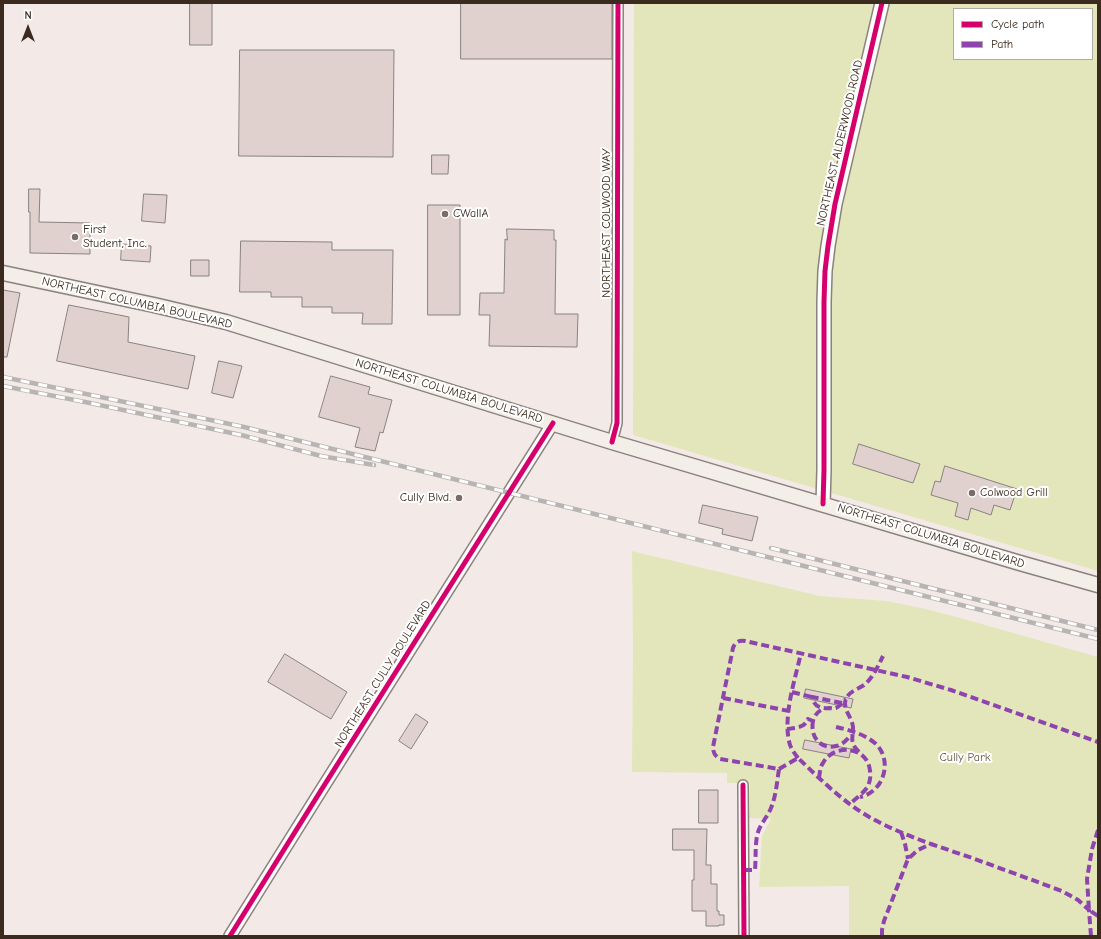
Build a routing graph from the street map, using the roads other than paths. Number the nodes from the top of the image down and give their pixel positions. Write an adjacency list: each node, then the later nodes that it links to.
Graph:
1 (618, 3): 5 (street, NORTHEAST COLWOOD WAY)
2 (882, 3): 6 (main road, NORTHEAST ALDERWOOD ROAD)
3 (3, 273): 4 (main road, NORTHEAST COLUMBIA BOULEVARD)
4 (553, 423): 5 (main road, NORTHEAST COLUMBIA BOULEVARD); 9 (street, NORTHEAST CULLY BOULEVARD)
5 (612, 442): 6 (main road, NORTHEAST COLUMBIA BOULEVARD)
6 (823, 504): 7 (main road, NORTHEAST COLUMBIA BOULEVARD)
7 (1098, 585)
8 (743, 785): 10 (street)
9 (230, 936)
10 (744, 936)

